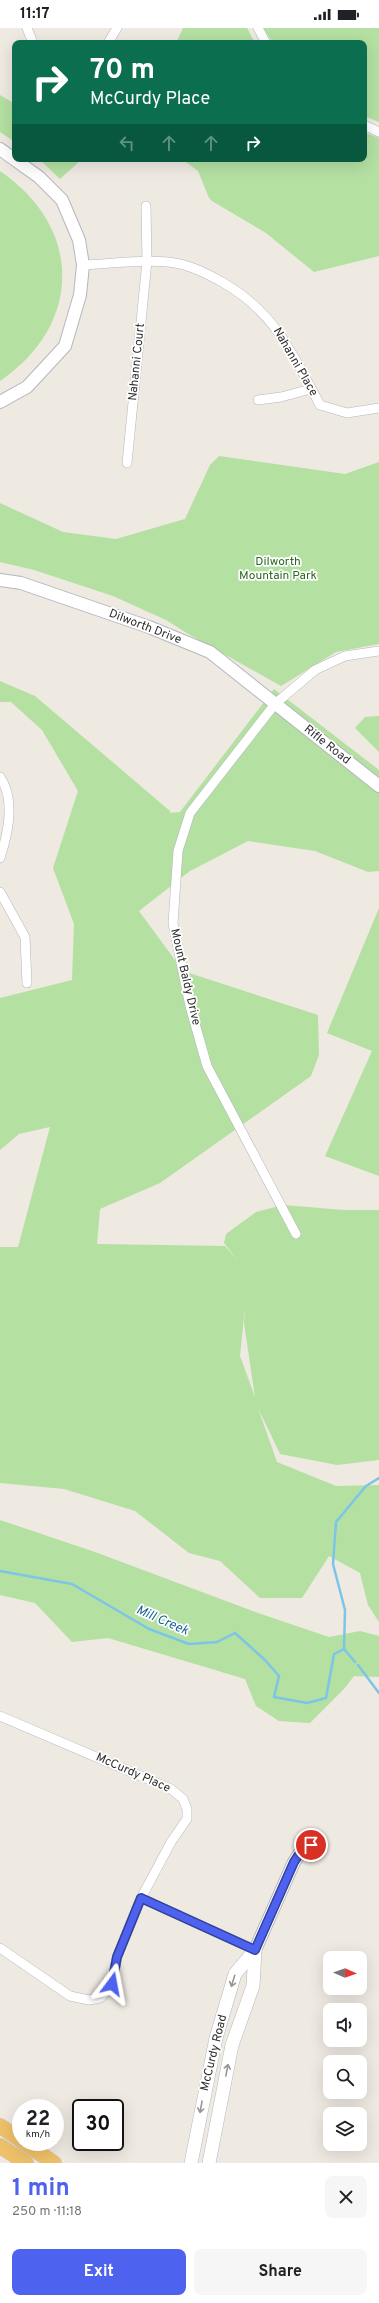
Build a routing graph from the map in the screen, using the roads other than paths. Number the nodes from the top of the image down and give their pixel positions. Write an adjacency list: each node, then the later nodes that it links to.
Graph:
1 (27, 28): 4 (street)
2 (117, 28): 5 (street)
3 (258, 28): 6 (street)
4 (32, 40)
5 (110, 40)
6 (264, 40)
7 (367, 126): 8 (street)
8 (379, 132)
9 (0, 149): 10 (street)
10 (12, 158)
11 (18, 162): 14 (street)
12 (146, 206): 13 (street, Nahanni Court)
13 (147, 261): 14 (street, Nahanni Place); 15 (street, Nahanni Place); 19 (street, Nahanni Court)
14 (83, 266): 17 (street)
15 (311, 388): 16 (street); 18 (street, Nahanni Place)
16 (258, 400)
17 (0, 402)
18 (379, 408)
19 (127, 463)
20 (0, 580): 22 (street, Dilworth Drive)
21 (379, 651): 22 (street, Mount Baldy Drive)
22 (275, 704): 24 (street, Rifle Road); 28 (street, Mount Baldy Drive)
23 (0, 777): 25 (street)
24 (379, 786)
25 (0, 858)
26 (0, 893): 27 (street)
27 (27, 983)
28 (296, 1234)
29 (0, 1716): 31 (street, McCurdy Place)
30 (311, 1845): 33 (street, McCurdy Road)
31 (141, 1898): 32 (street, McCurdy Place); 33 (street)
32 (0, 1948)
33 (255, 1950): 40 (main road, McCurdy Road, one-way to 40); 41 (main road, McCurdy Road, one-way to 33)
34 (0, 2126): 35 (highway)
35 (12, 2134)
36 (0, 2146): 38 (highway)
37 (37, 2151): 39 (highway)
38 (26, 2163)
39 (54, 2163)
40 (191, 2163)
41 (209, 2163)

